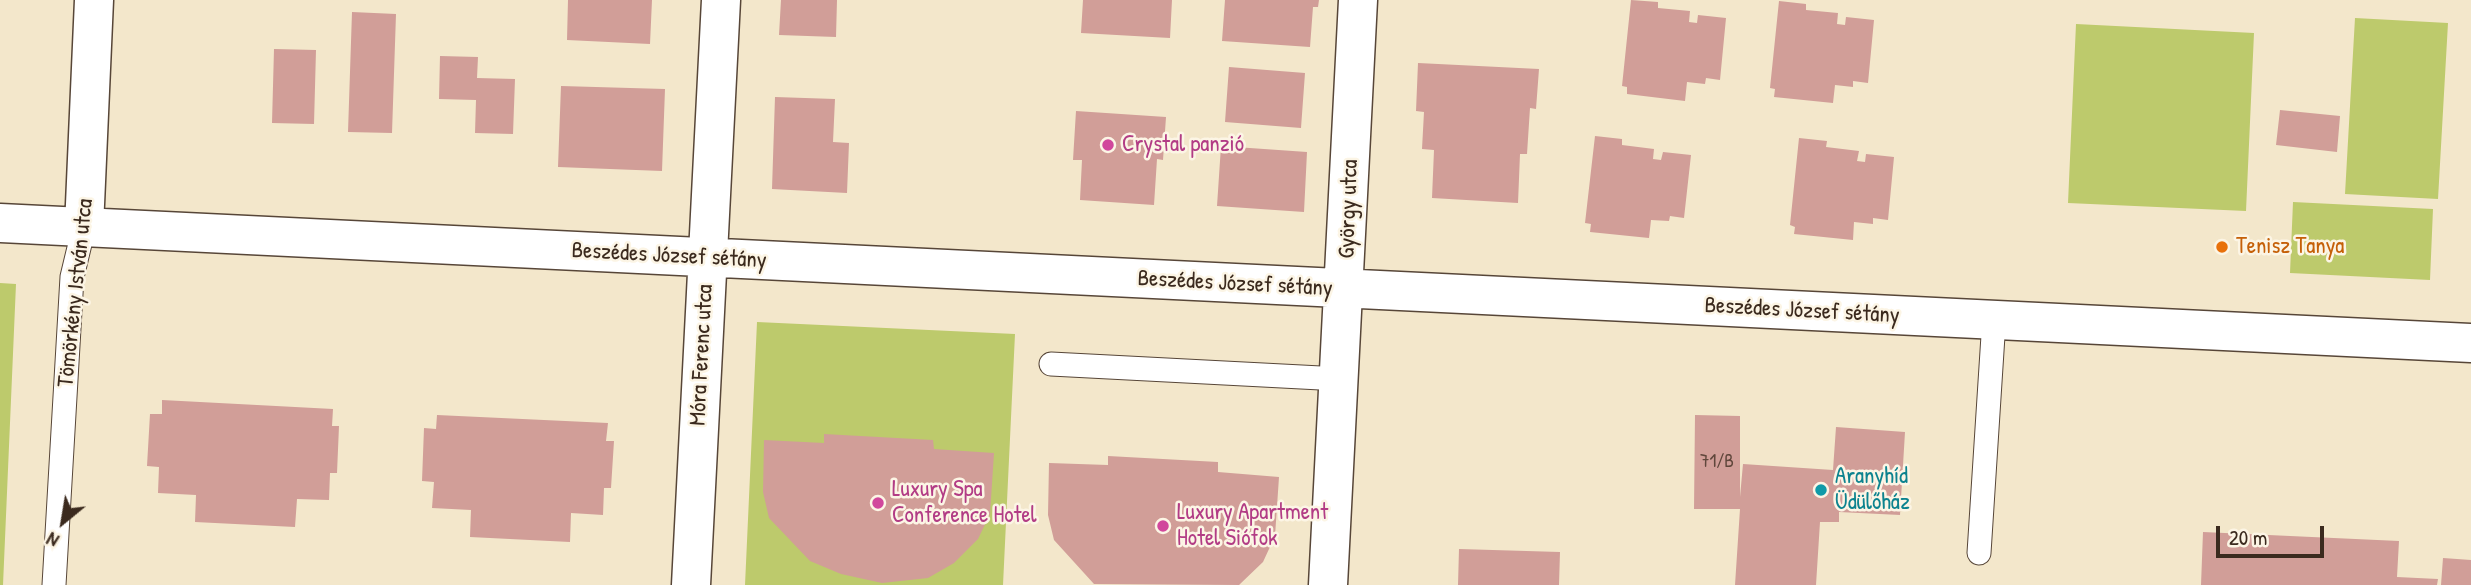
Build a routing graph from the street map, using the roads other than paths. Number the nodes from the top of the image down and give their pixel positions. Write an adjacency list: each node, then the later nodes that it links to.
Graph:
1 (94, 0): 5 (street, Tömörkény István utca)
2 (721, 0): 6 (street, Móra Ferenc utca)
3 (1358, 0): 7 (street, György utca)
4 (0, 223): 5 (street, Beszédes József sétány)
5 (84, 227): 6 (street, Beszédes József sétány); 13 (lane, Tömörkény István utca)
6 (707, 258): 7 (street, Beszédes József sétány); 14 (street, Móra Ferenc utca)
7 (1346, 289): 8 (street, Beszédes József sétány); 11 (street, György utca)
8 (1994, 320): 9 (street, Beszédes József sétány); 12 (lane)
9 (2471, 343)
10 (1051, 364): 11 (lane)
11 (1340, 379): 15 (street, György utca)
12 (1979, 553)
13 (54, 585)
14 (691, 585)
15 (1328, 585)

